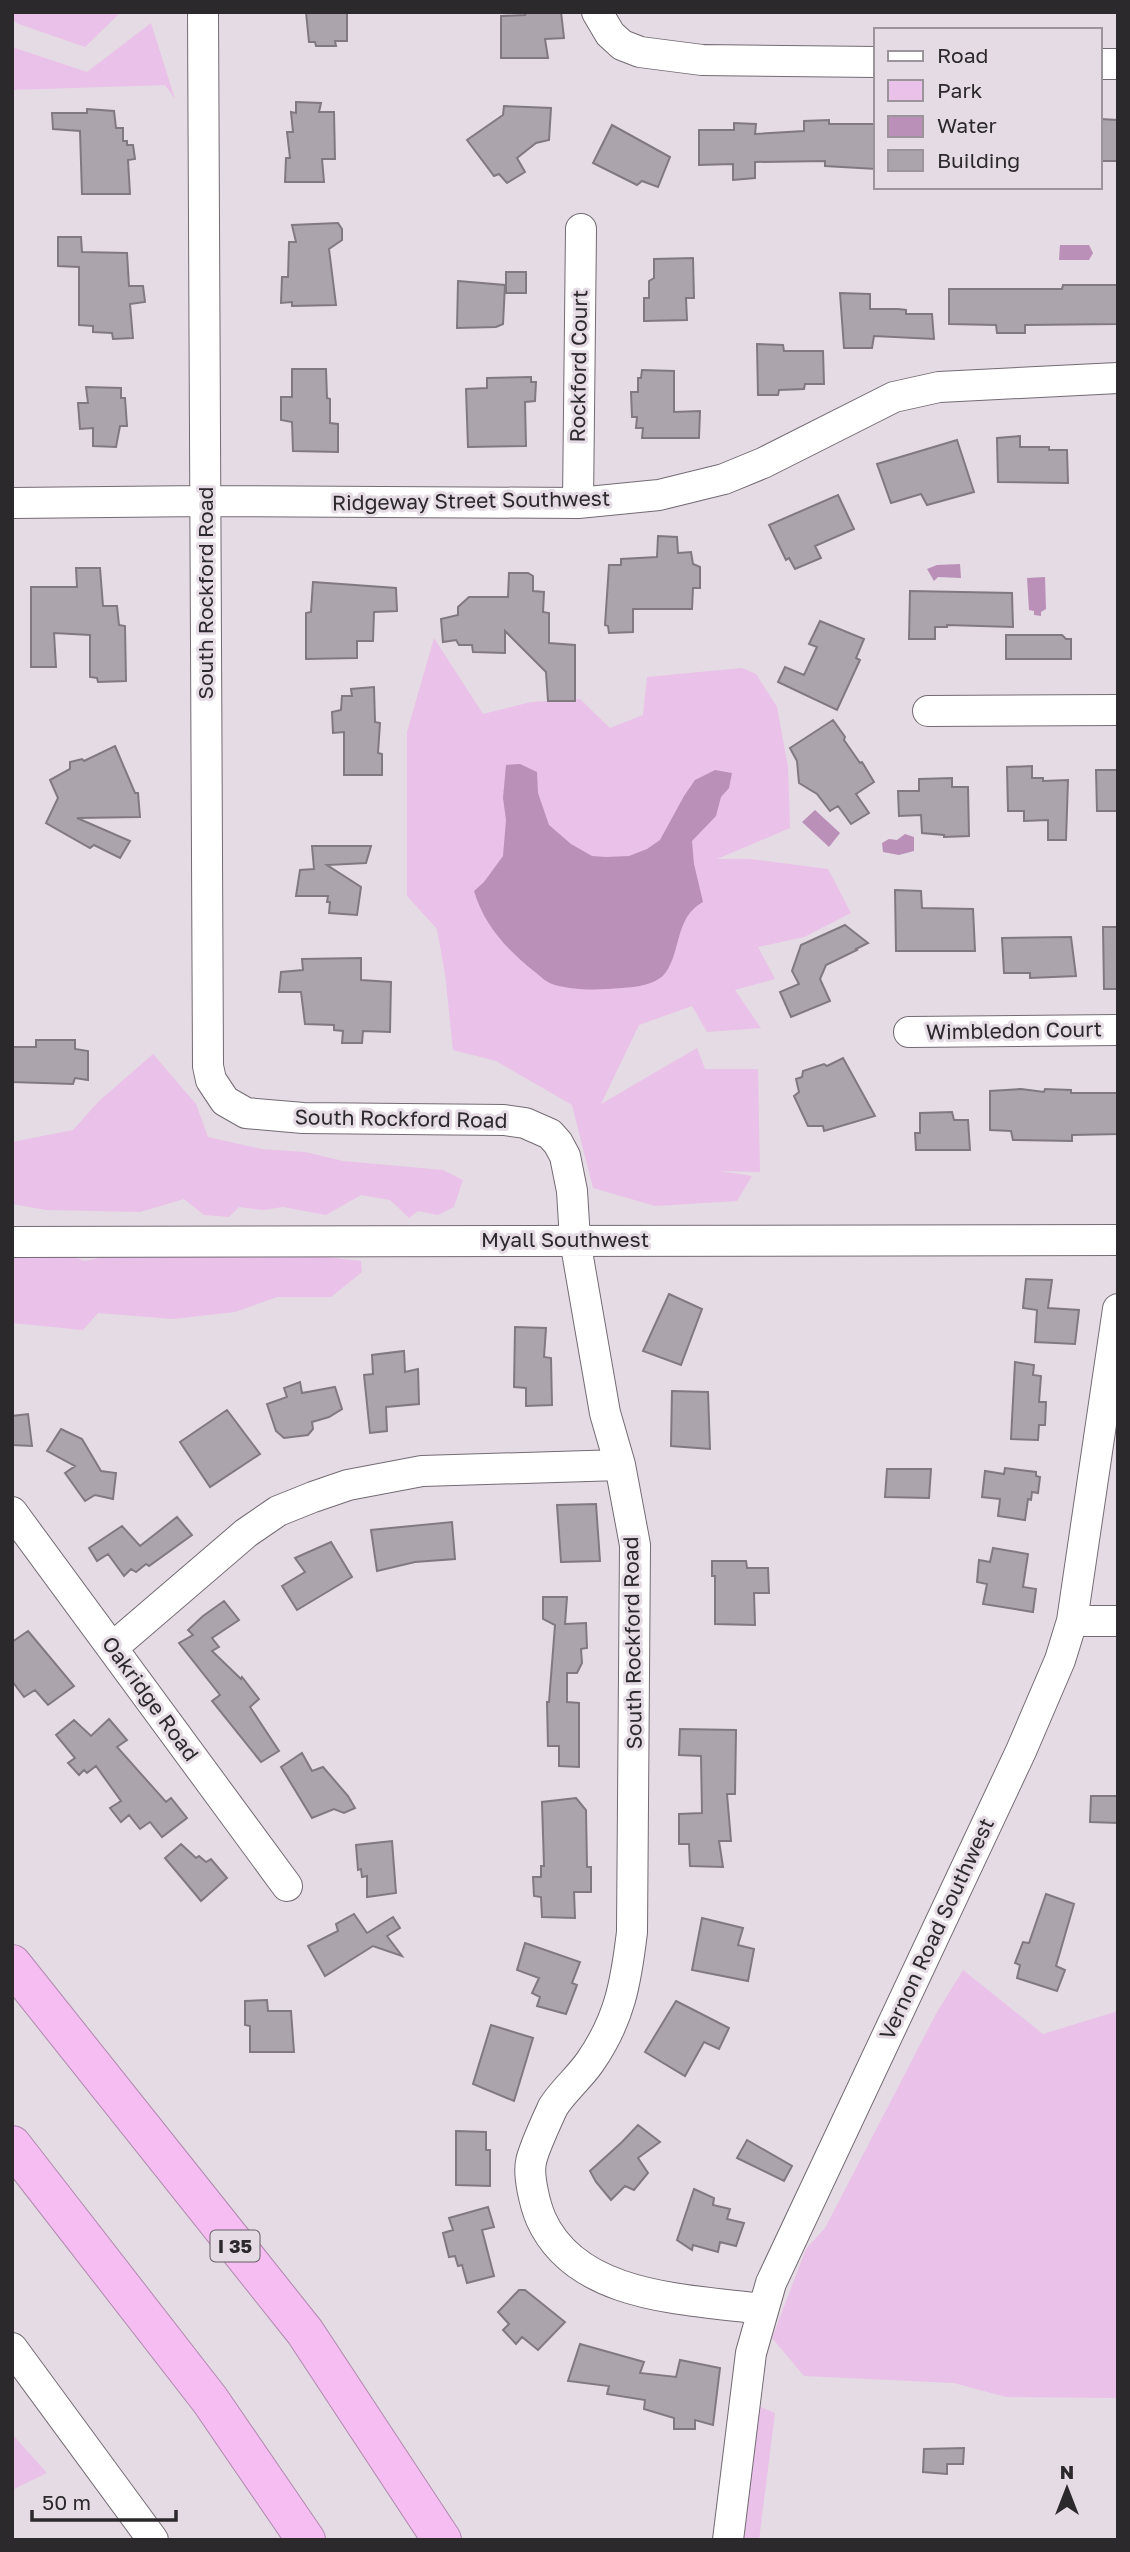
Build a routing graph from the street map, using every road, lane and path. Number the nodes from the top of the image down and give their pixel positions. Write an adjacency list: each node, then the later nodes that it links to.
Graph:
1 (203, 12): 6 (street, South Rockford Road)
2 (597, 12): 3 (street)
3 (874, 62)
4 (581, 229): 8 (street, Rockford Court)
5 (1118, 378): 8 (street, Ridgeway Street Southwest)
6 (205, 501): 7 (street, Ridgeway Street Southwest); 8 (street, Ridgeway Street Southwest); 13 (street, South Rockford Road)
7 (12, 503)
8 (578, 503)
9 (1118, 710): 10 (street)
10 (928, 711)
11 (1118, 1030): 12 (street, Wimbledon Court)
12 (909, 1032)
13 (575, 1240): 14 (street, Myall Southwest); 15 (street, Myall Southwest); 17 (street, South Rockford Road)
14 (1118, 1240)
15 (12, 1242)
16 (1118, 1309): 19 (street, Vernon Road Southwest)
17 (620, 1465): 21 (street); 25 (street, South Rockford Road)
18 (12, 1512): 21 (street, Oakridge Road)
19 (1072, 1621): 20 (street); 25 (street, Vernon Road Southwest)
20 (1118, 1621)
21 (112, 1648): 22 (street, Oakridge Road)
22 (287, 1886)
23 (12, 1964): 29 (highway, I 35)
24 (12, 2145): 28 (highway)
25 (761, 2309): 30 (street, Vernon Road Southwest)
26 (12, 2348): 27 (street)
27 (153, 2540)
28 (306, 2540)
29 (442, 2540)
30 (728, 2540)

